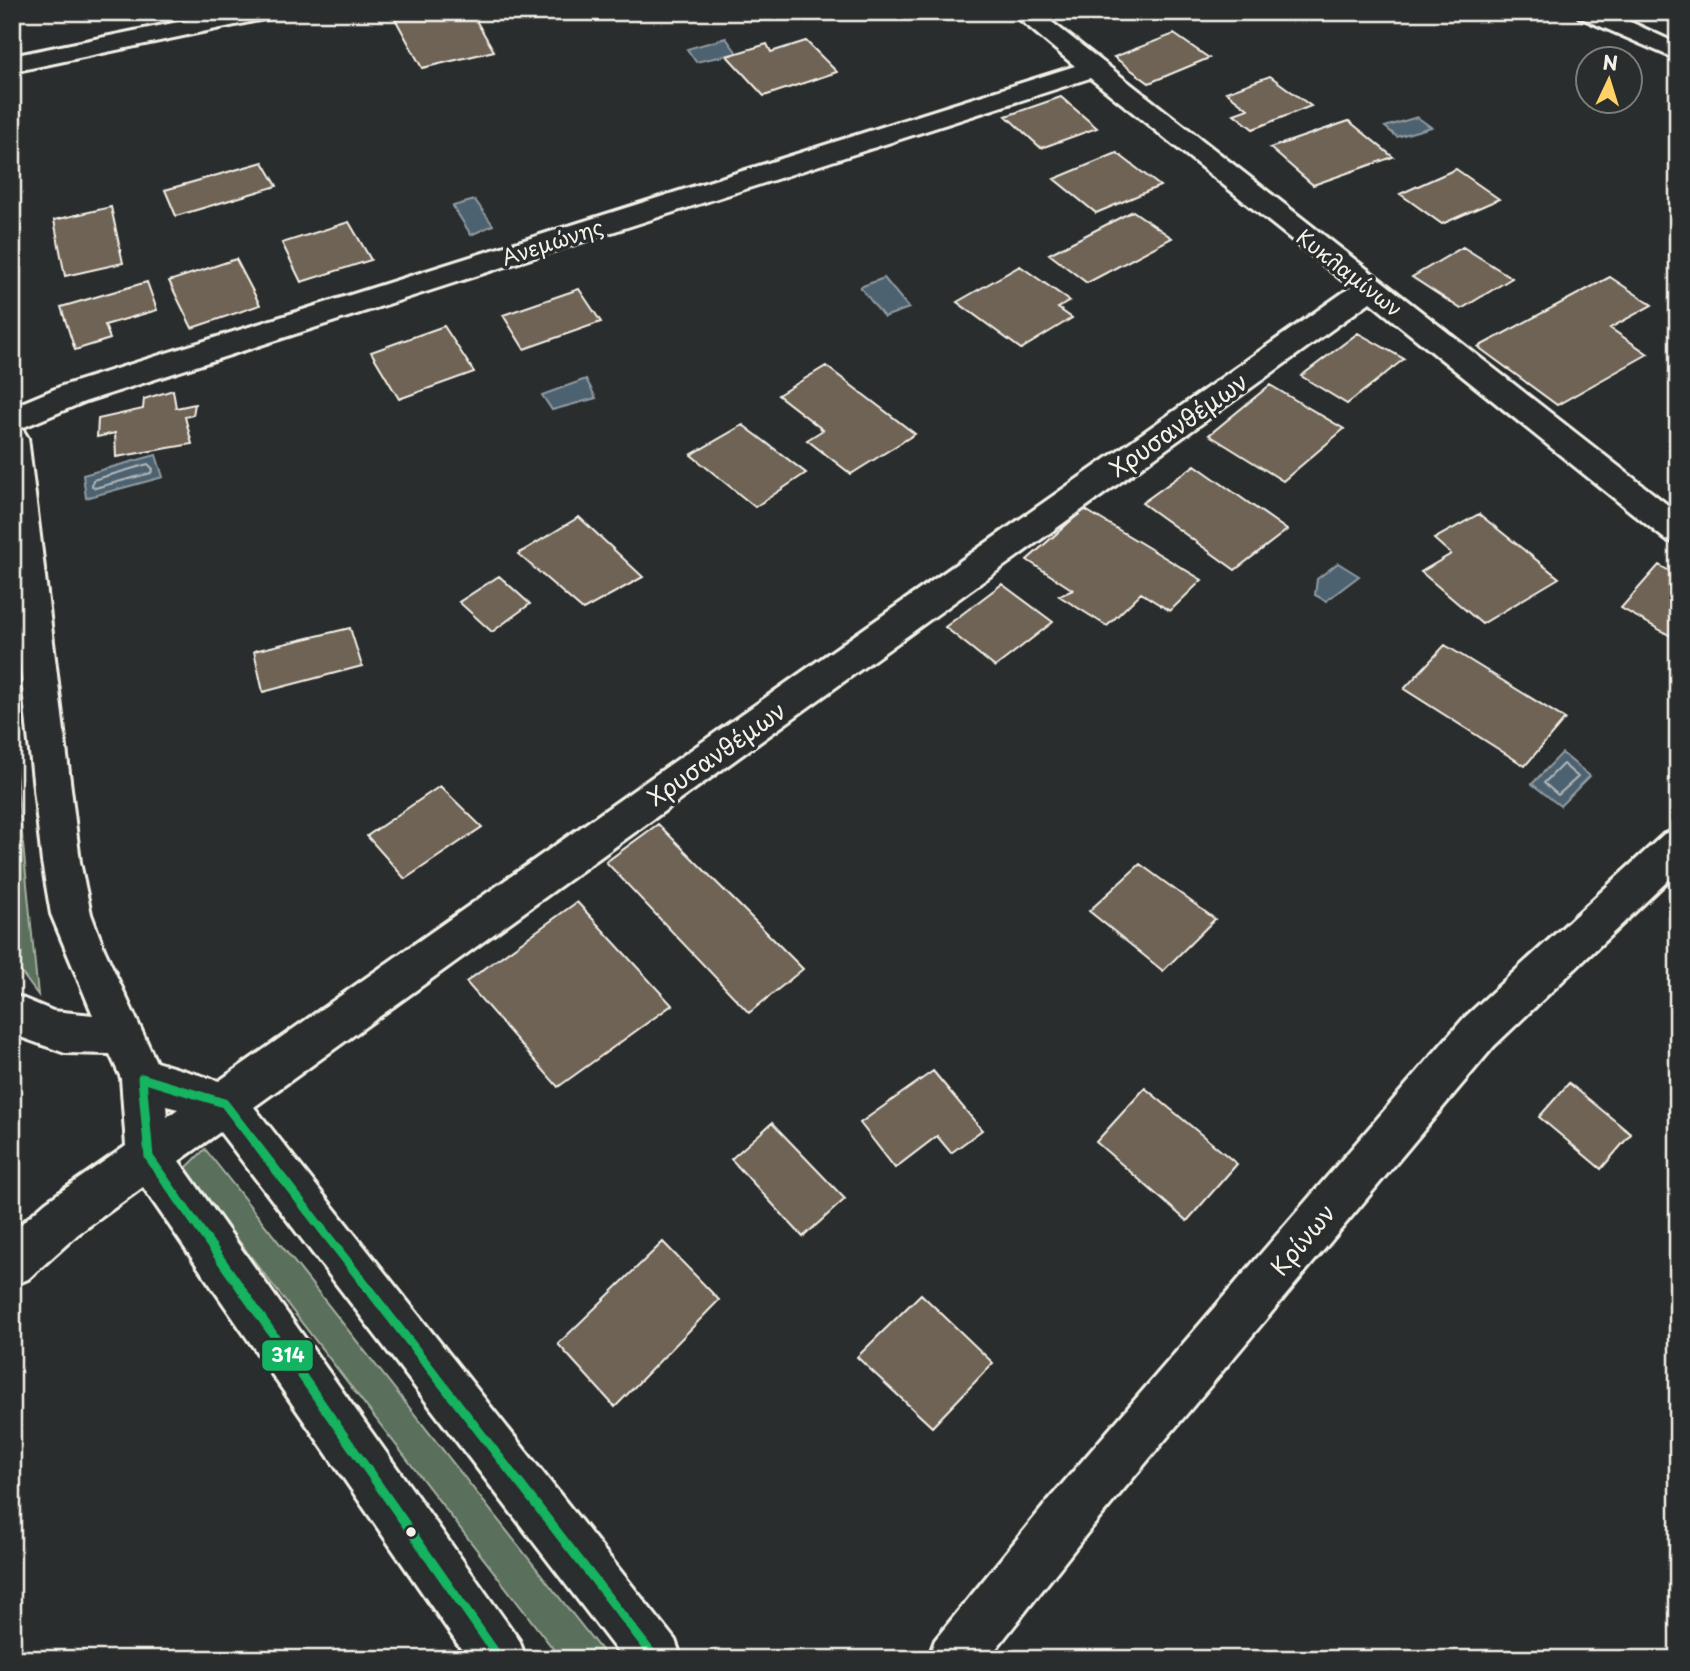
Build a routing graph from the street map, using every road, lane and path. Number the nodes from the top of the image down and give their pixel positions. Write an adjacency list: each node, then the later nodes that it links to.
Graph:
1 (264, 12): 5 (street)
2 (1023, 12): 6 (street, Κυκλαμίνων)
3 (1588, 12): 4 (street)
4 (1678, 53)
5 (12, 64)
6 (1094, 68): 7 (street, Κυκλαμίνων); 8 (street, Ανεμώνης)
7 (1370, 288): 10 (street, Κυκλαμίνων); 15 (street, Χρυσανθέμων)
8 (12, 420)
9 (12, 438): 13 (street)
10 (1678, 531)
11 (1678, 846): 20 (street, Κρίνων)
12 (12, 1013): 13 (street)
13 (122, 1034): 14 (street)
14 (142, 1078): 15 (street); 16 (street)
15 (224, 1103): 16 (street, Χρυσανθέμων); 19 (street)
16 (149, 1157): 17 (street, Χρυσανθέμων); 18 (street)
17 (12, 1263)
18 (500, 1659)
19 (656, 1659)
20 (954, 1659)

